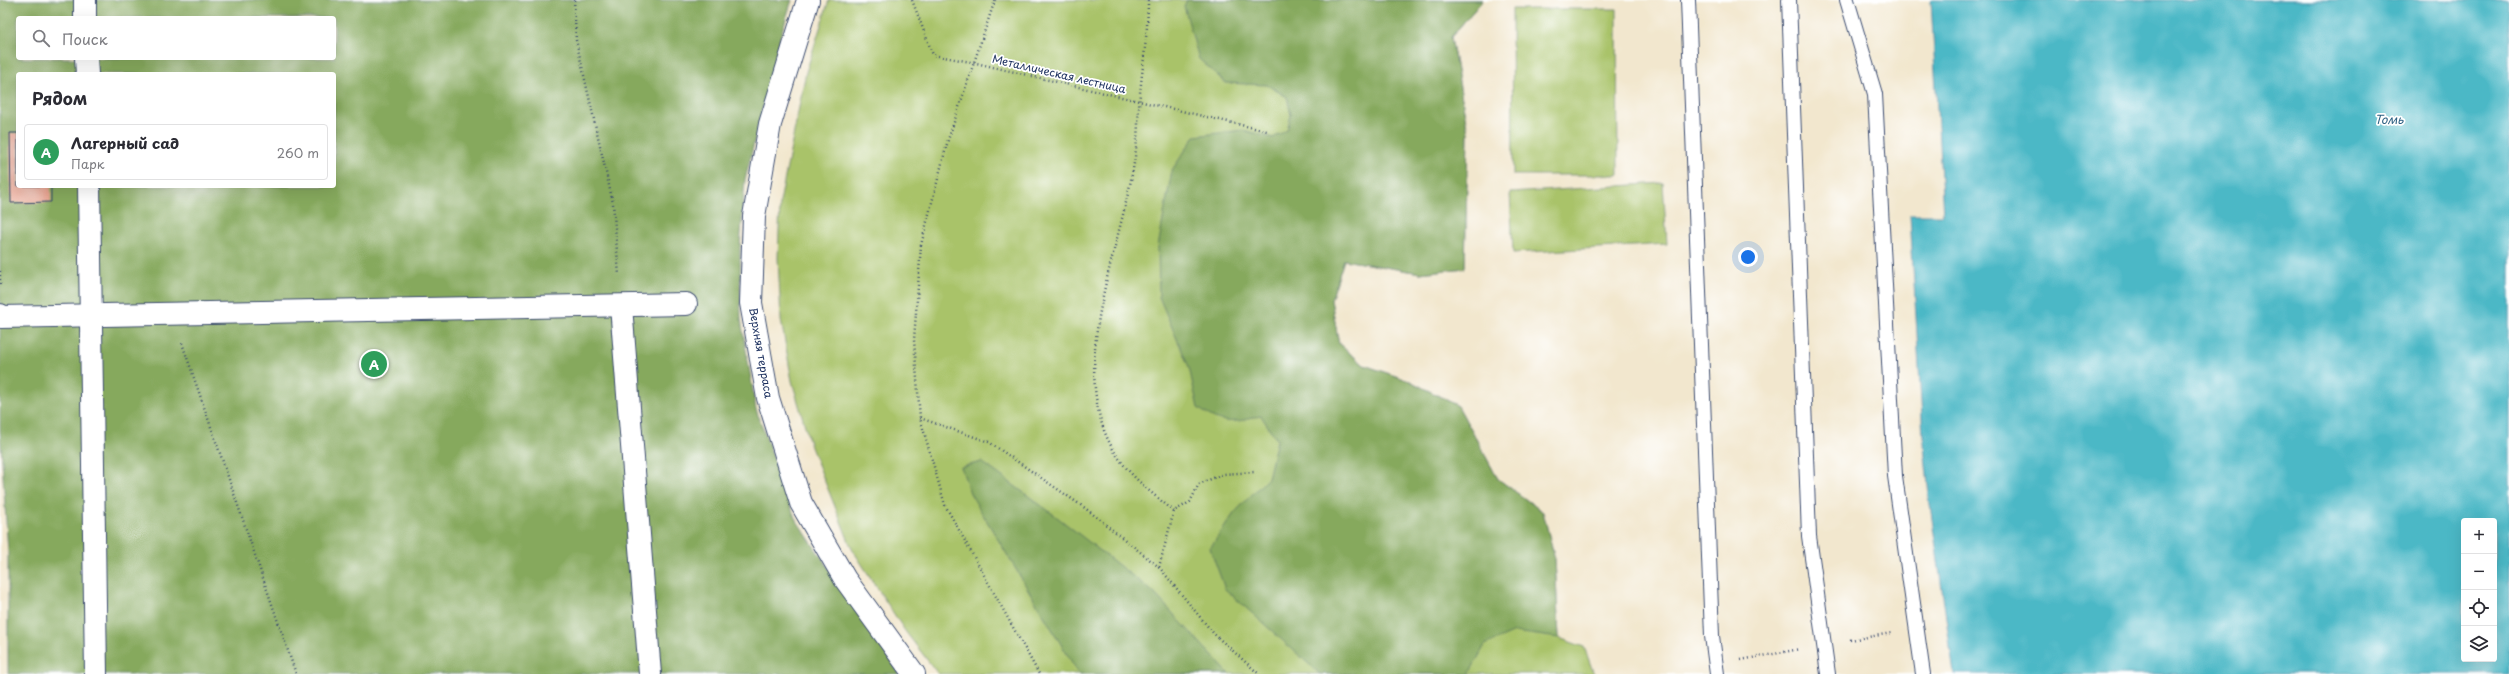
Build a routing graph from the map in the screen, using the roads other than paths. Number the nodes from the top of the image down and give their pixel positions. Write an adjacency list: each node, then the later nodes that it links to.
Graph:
1 (85, 0): 6 (street)
2 (808, 0): 16 (street, Верхняя терраса)
3 (1688, 0): 17 (lane)
4 (1789, 0): 18 (lane)
5 (1847, 0): 19 (lane)
6 (85, 16)
7 (86, 60): 8 (street)
8 (87, 72)
9 (89, 188): 13 (street)
10 (686, 304): 11 (street)
11 (621, 306): 13 (street); 15 (street)
12 (0, 315): 13 (street)
13 (93, 316): 14 (street)
14 (96, 674)
15 (650, 674)
16 (914, 674)
17 (1718, 674)
18 (1828, 674)
19 (1923, 674)

